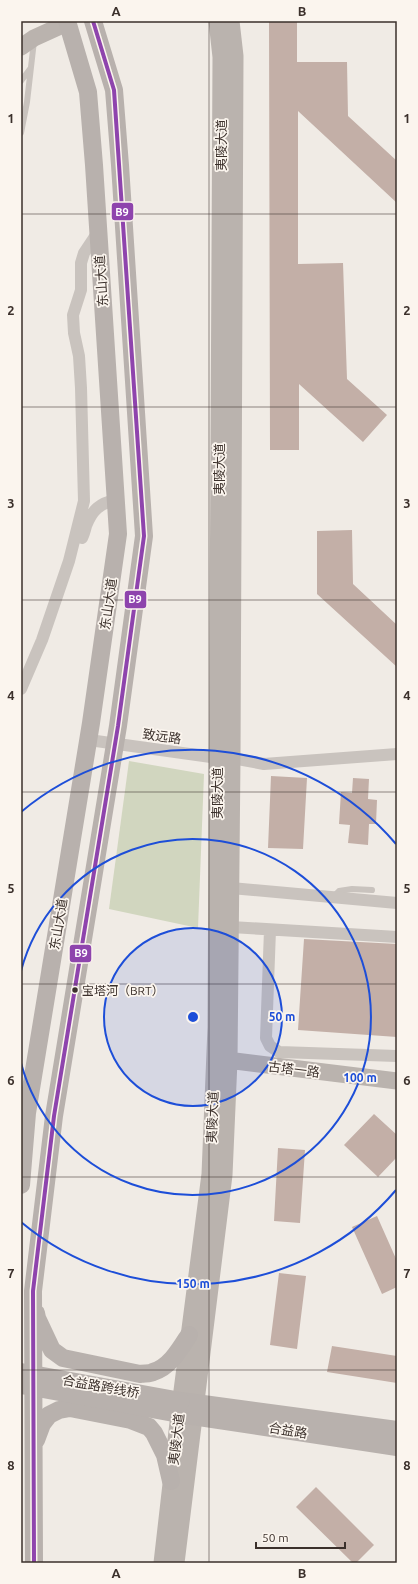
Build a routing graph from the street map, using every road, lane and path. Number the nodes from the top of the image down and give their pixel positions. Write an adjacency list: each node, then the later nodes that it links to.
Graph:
1 (94, 21): 14 (main road, 东山大道)
2 (217, 21): 16 (main road, 夷陵大道)
3 (231, 21): 16 (main road, 夷陵大道)
4 (67, 22): 5 (main road); 9 (main road, 东山大道)
5 (28, 42): 6 (lane)
6 (31, 68): 7 (lane); 8 (lane)
7 (21, 81)
8 (21, 133)
9 (98, 232): 10 (main road, 东山大道); 11 (street)
10 (116, 500): 11 (street); 13 (main road, 东山大道)
11 (75, 541): 12 (street)
12 (21, 689)
13 (89, 740): 14 (street, 致远路); 27 (main road, 东山大道)
14 (115, 744): 16 (street, 致远路); 28 (main road, 东山大道)
15 (397, 754): 16 (street, 致远路)
16 (225, 758): 17 (main road, 夷陵大道); 25 (main road, 夷陵大道)
17 (231, 888): 19 (street); 21 (main road, 夷陵大道)
18 (372, 890): 19 (lane)
19 (333, 897): 20 (street)
20 (397, 903)
21 (231, 927): 22 (street); 25 (main road, 夷陵大道)
22 (270, 930): 23 (street); 24 (street)
23 (397, 938)
24 (397, 1056)
25 (222, 1060): 26 (main road, 古塔一路); 29 (main road, 夷陵大道); 32 (main road, 夷陵大道)
26 (397, 1081)
27 (21, 1185)
28 (33, 1291): 29 (main road); 34 (main road, 东山大道)
29 (189, 1335): 32 (main road, 夷陵大道)
30 (21, 1372): 32 (main road, 合益路跨线桥, bridge)
31 (21, 1385): 32 (main road, 合益路跨线桥, bridge)
32 (187, 1408): 33 (main road, 合益路); 35 (main road, 合益路); 36 (main road, 夷陵大道); 39 (main road, 夷陵大道)
33 (397, 1430)
34 (34, 1447): 36 (main road); 37 (main road, 东山大道)
35 (397, 1447)
36 (171, 1481): 38 (main road, 夷陵大道)
37 (34, 1563)
38 (162, 1563)
39 (176, 1563)

